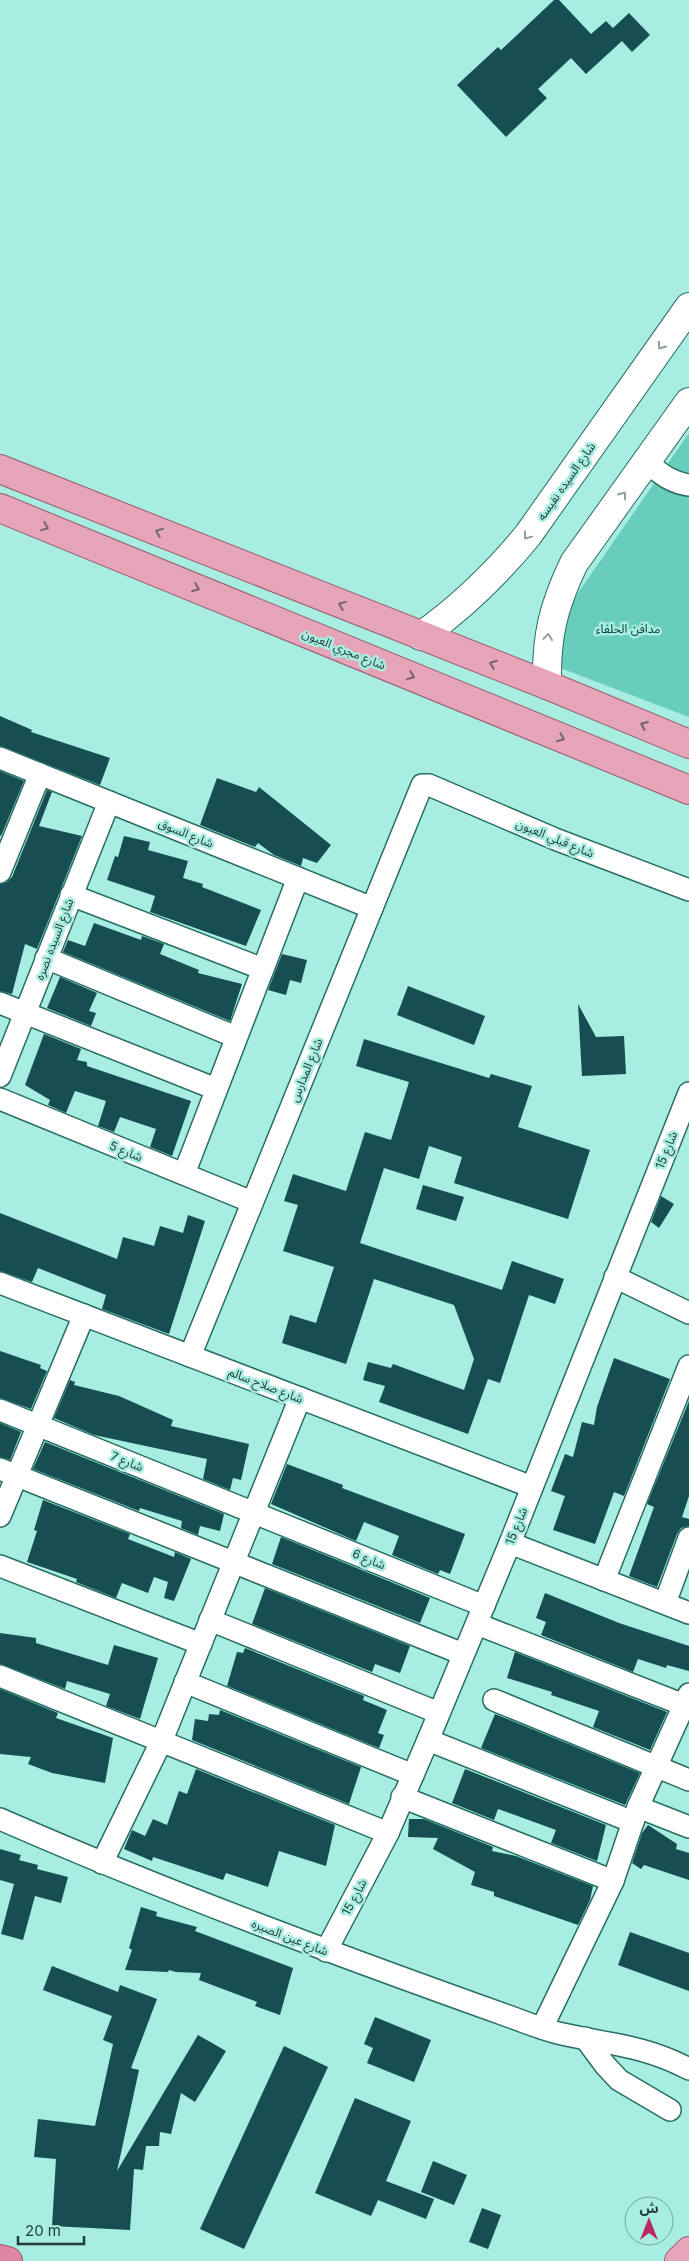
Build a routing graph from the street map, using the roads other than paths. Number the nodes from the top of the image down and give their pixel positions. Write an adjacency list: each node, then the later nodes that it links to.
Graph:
1 (689, 306): 7 (street, شارع السيده نفيسه, one-way to 7)
2 (689, 402): 3 (street)
3 (646, 462): 5 (street); 8 (street, one-way to 3)
4 (0, 469): 7 (main road, one-way to 4)
5 (689, 484)
6 (0, 508): 13 (main road, شارع مجري العيون, one-way to 13)
7 (420, 636): 8 (main road, one-way to 7)
8 (547, 685): 9 (main road, one-way to 8)
9 (689, 744)
10 (0, 758): 11 (street, شارع السوق)
11 (40, 774): 14 (street, شارع السوق); 15 (street)
12 (422, 785): 17 (street, شارع قبلي العيون); 19 (street, شارع المدارس)
13 (689, 790)
14 (109, 802): 16 (street, شارع السوق); 18 (street, شارع السيده نصره)
15 (0, 872)
16 (298, 878): 19 (street, شارع السوق); 21 (street)
17 (689, 890)
18 (72, 895): 20 (street, شارع السيده نصره); 21 (street)
19 (372, 908): 30 (street, شارع المدارس)
20 (46, 958): 23 (street, شارع السيده نصره); 24 (street)
21 (263, 969): 24 (street)
22 (0, 1003): 23 (street)
23 (25, 1013): 25 (street, شارع السيده نصره); 26 (street)
24 (236, 1037): 26 (street)
25 (0, 1076)
26 (216, 1089): 29 (street)
27 (689, 1093): 31 (street, شارع 15)
28 (0, 1100): 29 (street, شارع 5)
29 (184, 1174): 30 (street, شارع 5)
30 (252, 1202): 35 (street, شارع المدارس)
31 (615, 1276): 33 (street); 41 (street, شارع 15)
32 (0, 1283): 34 (street, شارع صلاح سالم)
33 (689, 1313)
34 (84, 1315): 35 (street, شارع صلاح سالم); 39 (street)
35 (190, 1356): 37 (street, شارع صلاح سالم)
36 (689, 1366): 48 (street)
37 (300, 1398): 41 (street, شارع صلاح سالم); 42 (street)
38 (0, 1410): 39 (street, شارع 7)
39 (38, 1425): 40 (street); 42 (street, شارع 7)
40 (8, 1472): 43 (street); 46 (street)
41 (532, 1487): 45 (street, شارع 15)
42 (254, 1512): 46 (street); 51 (street, شارع 6)
43 (0, 1516)
44 (689, 1538): 49 (street)
45 (510, 1543): 48 (street); 51 (street, شارع 15)
46 (234, 1564): 52 (street); 54 (street)
47 (0, 1566): 53 (street)
48 (604, 1580): 49 (street)
49 (665, 1603): 50 (street)
50 (689, 1613)
51 (480, 1615): 54 (street, شارع 15); 58 (street, شارع 6)
52 (210, 1620): 53 (street); 59 (street)
53 (200, 1644): 56 (street)
54 (463, 1654): 59 (street, شارع 15)
55 (0, 1676): 60 (street)
56 (186, 1682): 60 (street); 63 (street)
57 (494, 1700): 62 (street)
58 (687, 1702): 62 (street)
59 (439, 1713): 61 (street, شارع 15)
60 (162, 1740): 69 (street); 70 (street)
61 (428, 1740): 63 (street, شارع 15); 66 (street)
62 (655, 1766): 64 (street); 66 (street)
63 (413, 1775): 65 (street, شارع 15)
64 (689, 1780)
65 (402, 1797): 69 (street, شارع 15); 71 (street)
66 (636, 1814): 68 (street); 71 (street)
67 (0, 1819): 70 (street, شارع عين الصيره)
68 (689, 1827)
69 (388, 1832): 72 (street, شارع 15)
70 (102, 1864): 72 (street, شارع عين الصيره)
71 (613, 1881): 73 (street)
72 (326, 1951): 73 (street, شارع عين الصيره)
73 (542, 2028): 74 (street, شارع عين الصيره)
74 (585, 2038): 75 (street, شارع عين الصيره); 76 (street)
75 (689, 2069)
76 (670, 2110)
77 (689, 2252): 78 (main road)
78 (679, 2261)

